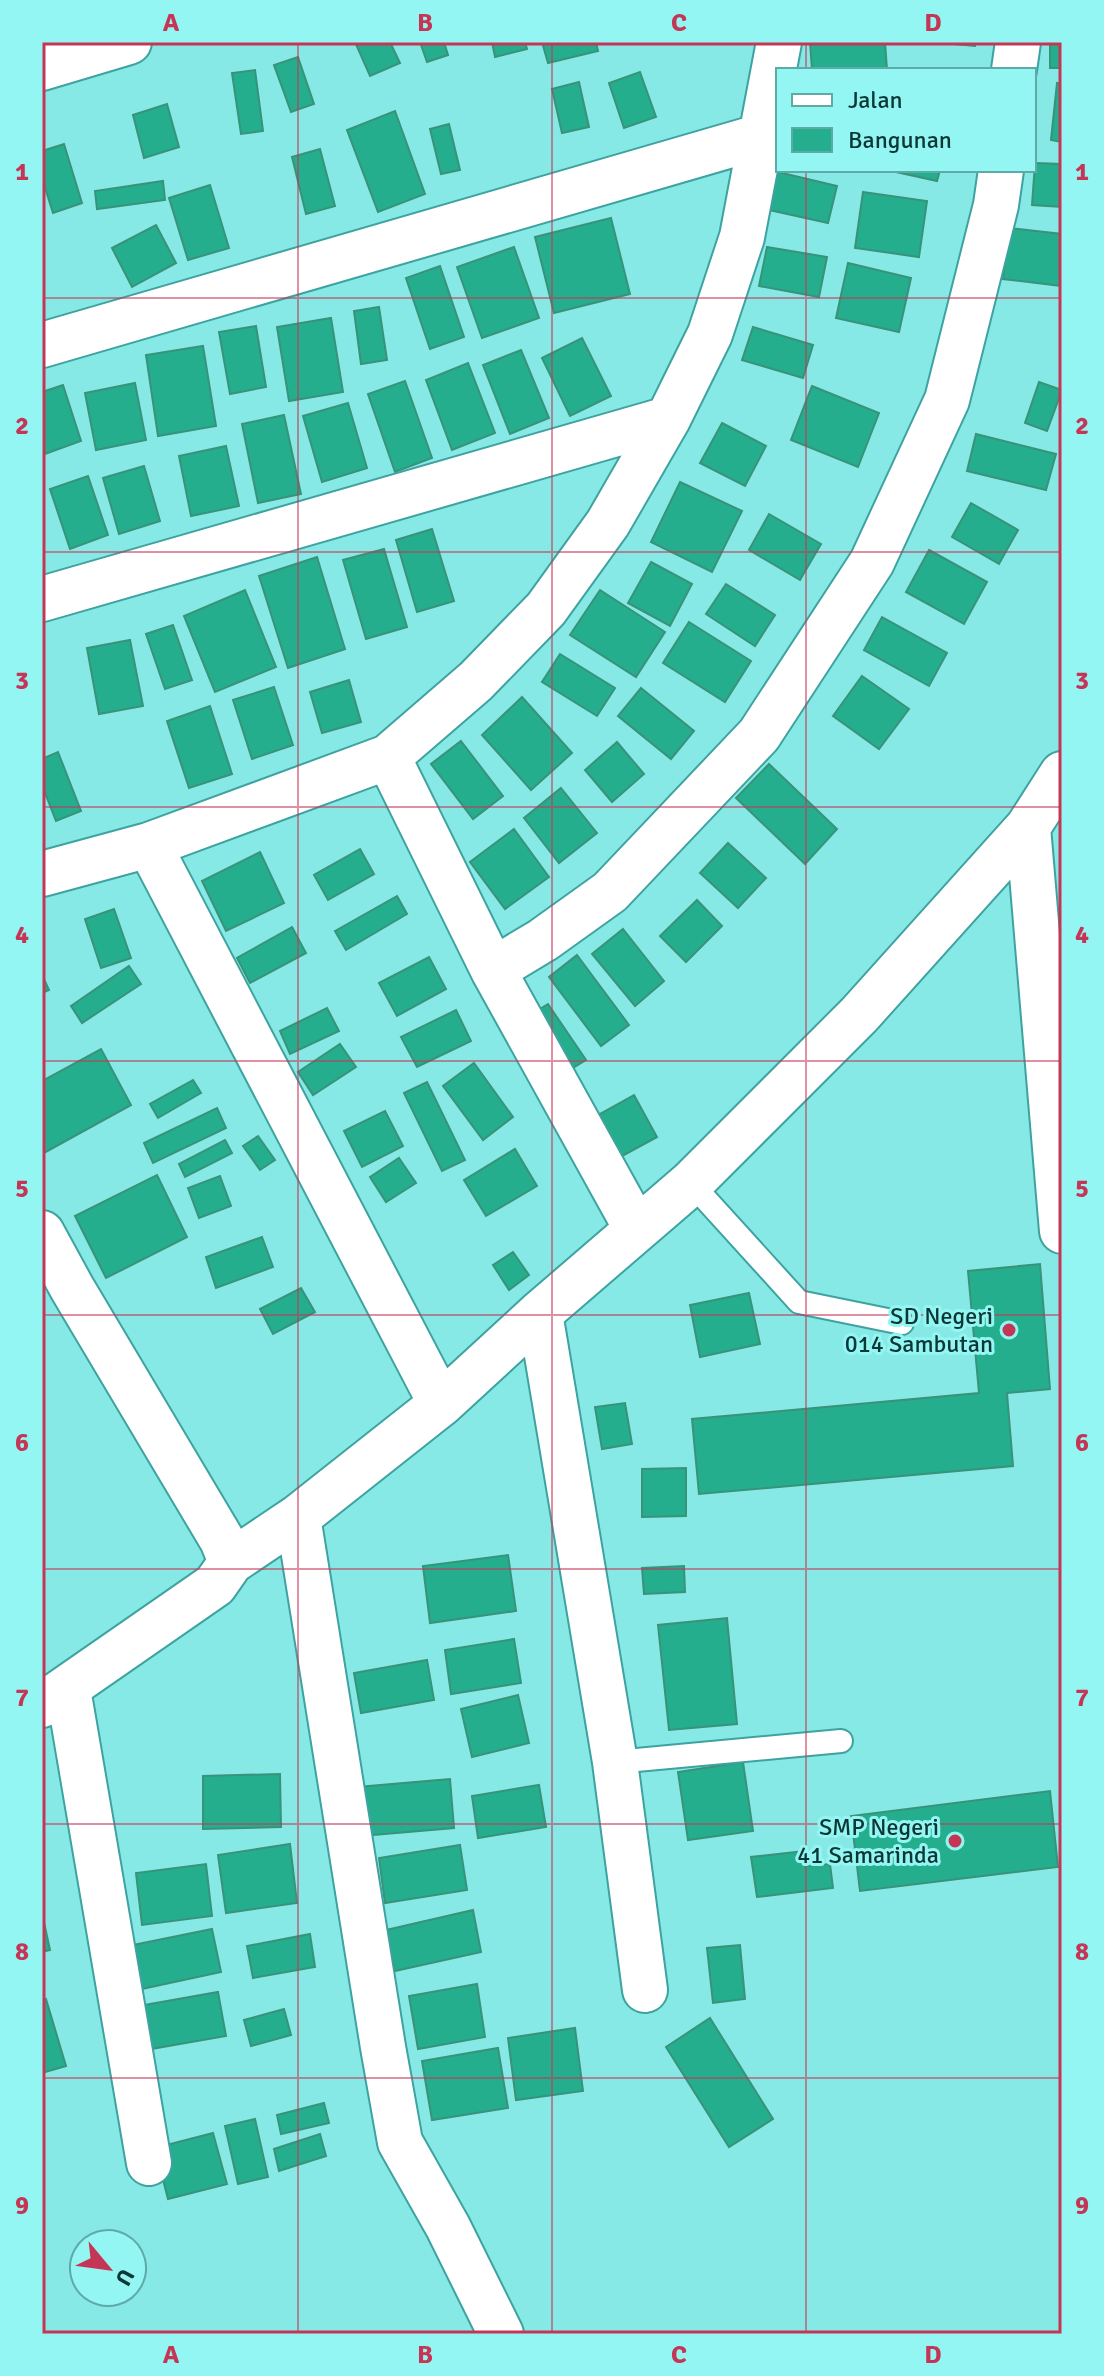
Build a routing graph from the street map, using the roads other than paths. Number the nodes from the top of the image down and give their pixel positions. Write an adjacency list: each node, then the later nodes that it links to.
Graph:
1 (129, 42): 4 (street)
2 (779, 42): 6 (street)
3 (1018, 42): 5 (street)
4 (42, 68)
5 (1014, 68)
6 (762, 136): 8 (street); 9 (street)
7 (1001, 172): 16 (street)
8 (42, 345)
9 (668, 419): 10 (street); 11 (street)
10 (42, 599)
11 (388, 757): 14 (street); 16 (street)
12 (1062, 774): 13 (street)
13 (1028, 827): 17 (street); 19 (street)
14 (149, 845): 15 (street); 23 (street)
15 (42, 874)
16 (493, 970): 18 (street)
17 (691, 1183): 18 (street); 22 (lane)
18 (636, 1228): 21 (street)
19 (1062, 1231)
20 (42, 1233): 25 (street)
21 (540, 1313): 23 (street); 28 (street)
22 (902, 1323)
23 (441, 1404): 24 (street)
24 (298, 1517): 25 (street); 31 (street)
25 (231, 1562): 26 (street)
26 (55, 1697): 30 (street)
27 (841, 1741): 28 (lane)
28 (615, 1762): 29 (street)
29 (645, 1990)
30 (149, 2163)
31 (501, 2334)

